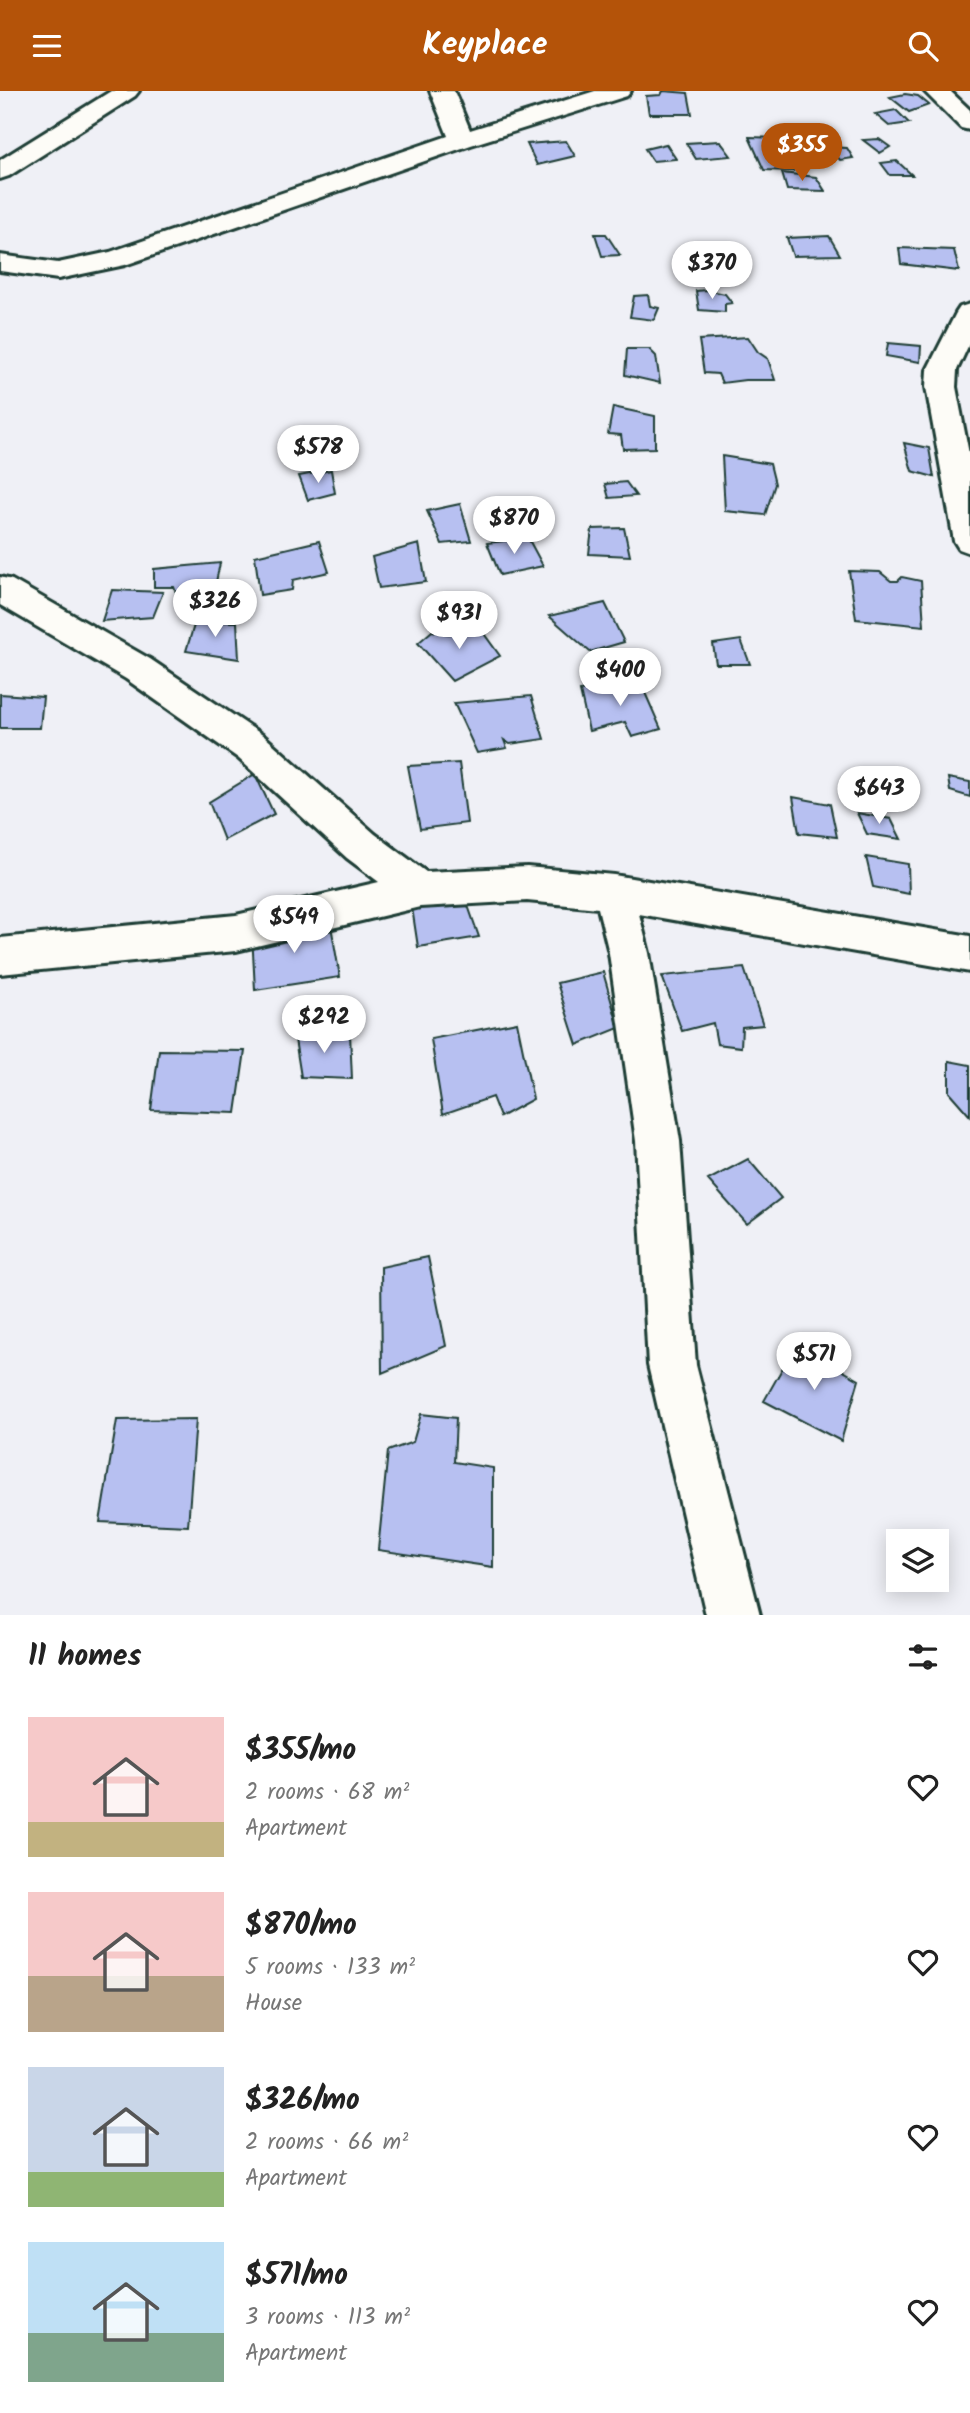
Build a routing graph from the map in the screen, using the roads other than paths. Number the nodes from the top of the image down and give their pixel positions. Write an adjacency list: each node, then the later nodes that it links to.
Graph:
1 (127, 91): 7 (street)
2 (442, 91): 6 (street)
3 (619, 91): 6 (street)
4 (936, 91): 5 (street)
5 (970, 123)
6 (462, 140): 8 (street)
7 (0, 171)
8 (1, 265)
9 (970, 313): 10 (street)
10 (970, 541)
11 (0, 589): 12 (street)
12 (420, 890): 13 (street); 15 (street)
13 (614, 892): 14 (street); 16 (street)
14 (970, 954)
15 (0, 956)
16 (733, 1615)

